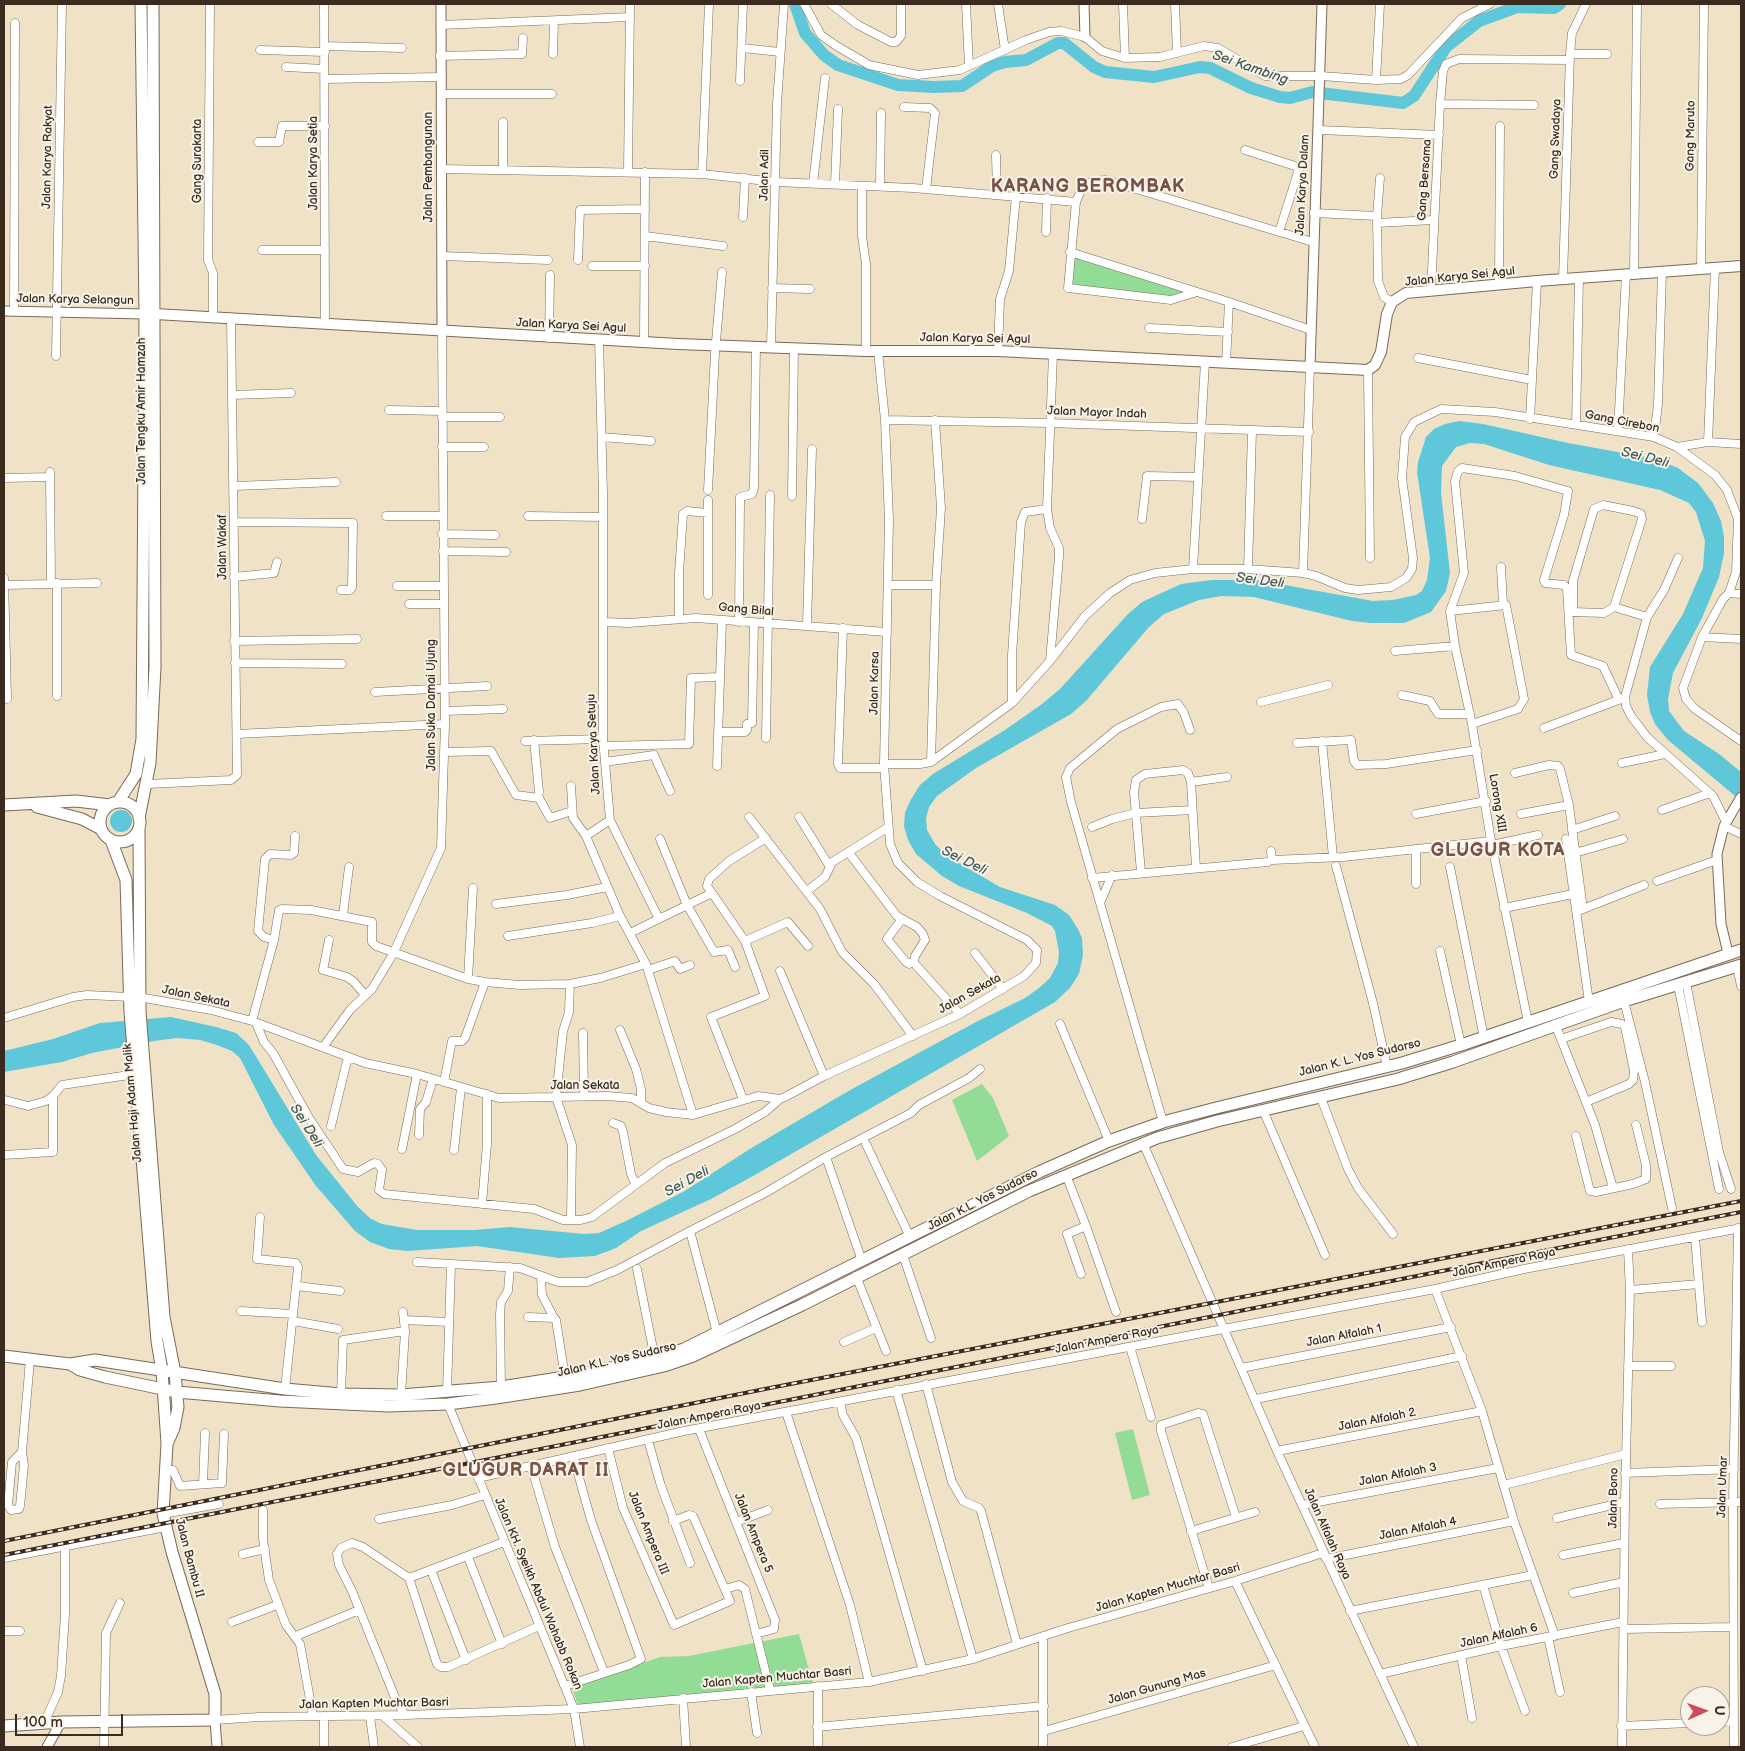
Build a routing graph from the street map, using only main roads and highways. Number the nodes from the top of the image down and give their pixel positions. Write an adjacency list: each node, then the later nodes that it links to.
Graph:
1 (141, 4): 3 (main road, Jalan Tengku Amir Hamzah)
2 (153, 4): 3 (main road, Jalan Tengku Amir Hamzah)
3 (147, 26): 4 (main road, Jalan Tengku Amir Hamzah); 5 (main road, Jalan Tengku Amir Hamzah)
4 (154, 100): 5 (main road); 7 (main road, Jalan Tengku Amir Hamzah)
5 (142, 101): 7 (main road, Jalan Tengku Amir Hamzah)
6 (1741, 266): 7 (main road, Jalan Karya Sei Agul)
7 (150, 314): 8 (main road, Jalan Tengku Amir Hamzah)
8 (150, 531): 9 (main road, Jalan Tengku Amir Hamzah); 12 (main road, Jalan Tengku Amir Hamzah)
9 (114, 803): 10 (main road); 12 (main road); 13 (main road)
10 (29, 804): 11 (main road); 13 (main road)
11 (4, 805)
12 (139, 824): 14 (main road); 17 (main road, Jalan Haji Adam Malik)
13 (101, 829): 14 (main road)
14 (111, 840): 17 (main road, Jalan Haji Adam Malik)
15 (1734, 952): 16 (main road); 18 (main road, Jalan K. L. Yos Sudarso)
16 (1737, 966): 18 (main road, Jalan K. L. Yos Sudarso)
17 (134, 997): 20 (main road, Jalan Haji Adam Malik)
18 (1554, 1019): 19 (main road, Jalan K. L. Yos Sudarso)
19 (1529, 1028): 21 (main road, Jalan K. L. Yos Sudarso); 23 (main road, Jalan K. L. Yos Sudarso)
20 (138, 1054): 31 (main road, Jalan Haji Adam Malik); 32 (main road, Jalan Haji Adam Malik)
21 (1330, 1080): 22 (main road, Jalan K. L. Yos Sudarso); 23 (main road)
22 (1317, 1083): 24 (main road); 26 (main road, Jalan K. L. Yos Sudarso)
23 (1334, 1095): 24 (main road, Jalan K. L. Yos Sudarso)
24 (1321, 1098): 25 (main road, Jalan K. L. Yos Sudarso)
25 (1066, 1175): 28 (main road, Jalan K.L. Yos Sudarso)
26 (989, 1198): 27 (main road, Jalan K.L. Yos Sudarso)
27 (942, 1221): 28 (main road); 36 (main road, Jalan K.L. Yos Sudarso)
28 (949, 1233): 36 (main road, Jalan K.L. Yos Sudarso)
29 (4, 1356): 30 (main road)
30 (70, 1364): 31 (main road, Jalan K.L. Yos Sudarso); 33 (main road, Jalan K.L. Yos Sudarso)
31 (162, 1371): 32 (main road, Jalan K.L. Yos Sudarso); 33 (main road)
32 (175, 1373): 34 (main road, Jalan Bambu II); 36 (main road, Jalan K.L. Yos Sudarso)
33 (164, 1390): 34 (main road, Jalan K.L. Yos Sudarso); 38 (main road)
34 (177, 1392): 35 (main road, Jalan K.L. Yos Sudarso); 37 (main road, Jalan Bambu II)
35 (214, 1396): 36 (main road, Jalan K.L. Yos Sudarso); 37 (main road)
36 (447, 1398)
37 (178, 1407): 38 (main road, Jalan Bambu II)
38 (167, 1444): 39 (main road, Jalan Bambu II)
39 (4, 1726)

